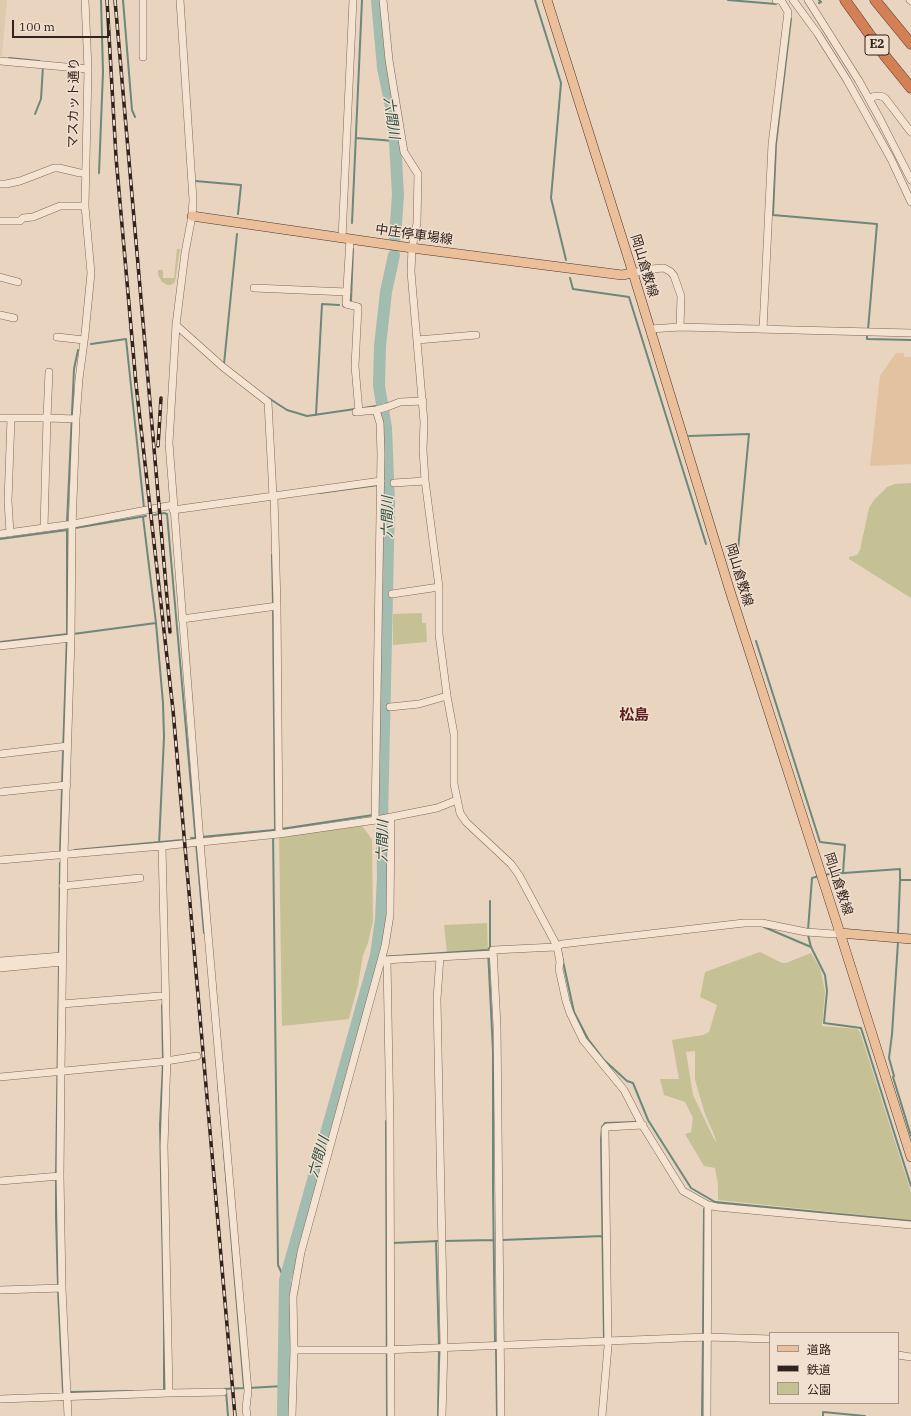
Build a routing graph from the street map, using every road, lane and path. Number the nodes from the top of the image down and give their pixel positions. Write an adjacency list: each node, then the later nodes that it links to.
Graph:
1 (85, 0): 15 (street, マスカット通り)
2 (143, 0): 13 (street)
3 (180, 0): 24 (street)
4 (353, 0): 26 (street)
5 (383, 0): 27 (street)
6 (547, 0): 28 (main road, 岡山倉敷線)
7 (776, 0): 38 (street)
8 (793, 0): 22 (street)
9 (808, 0): 17 (street)
10 (845, 0): 16 (highway, E2)
11 (875, 0): 12 (highway, E2)
12 (911, 44)
13 (143, 57)
14 (0, 61): 15 (street)
15 (88, 69): 19 (street, マスカット通り)
16 (911, 88)
17 (869, 99): 18 (street); 20 (street)
18 (911, 132)
19 (85, 173): 21 (street); 23 (street, マスカット通り)
20 (911, 180)
21 (0, 184)
22 (911, 202)
23 (85, 206): 25 (street); 42 (street, マスカット通り)
24 (192, 216): 26 (main road, 中庄停車場線); 35 (street)
25 (0, 221)
26 (346, 238): 27 (main road, 中庄停車場線); 32 (street)
27 (412, 248): 28 (main road, 中庄停車場線); 43 (street)
28 (633, 273): 36 (street); 37 (main road, 岡山倉敷線)
29 (0, 277): 30 (street)
30 (18, 282)
31 (254, 288): 32 (street)
32 (346, 292): 46 (street)
33 (0, 315): 34 (street)
34 (14, 318)
35 (176, 325): 54 (street); 55 (street)
36 (680, 327): 37 (street); 38 (street)
37 (650, 329): 82 (main road, 岡山倉敷線)
38 (763, 329): 39 (street)
39 (911, 333)
40 (476, 336): 43 (street)
41 (56, 337): 42 (street)
42 (84, 340): 50 (street, マスカット通り)
43 (417, 340): 45 (street)
44 (49, 372): 49 (street)
45 (422, 401): 46 (street); 51 (street)
46 (377, 410): 53 (street)
47 (0, 418): 48 (street)
48 (11, 418): 49 (street); 58 (street)
49 (47, 418): 50 (street); 57 (street)
50 (73, 419): 56 (street, マスカット通り)
51 (425, 482): 52 (street); 60 (street)
52 (394, 483)
53 (381, 484): 54 (street); 73 (street)
54 (273, 497): 55 (street); 62 (street)
55 (174, 510): 56 (street); 63 (street)
56 (70, 526): 57 (street); 64 (street, マスカット通り)
57 (44, 528): 58 (street)
58 (10, 533): 59 (street)
59 (0, 534)
60 (439, 587): 61 (street); 66 (street)
61 (392, 594)
62 (274, 606): 63 (street); 75 (street)
63 (182, 619): 76 (street)
64 (69, 636): 65 (street); 68 (street, マスカット通り)
65 (0, 646)
66 (447, 696): 67 (street); 72 (street)
67 (390, 707)
68 (65, 746): 69 (street); 70 (street, マスカット通り)
69 (0, 754)
70 (63, 786): 71 (street); 78 (street, マスカット通り)
71 (0, 792)
72 (457, 800): 74 (street); 84 (street)
73 (375, 817): 74 (street); 75 (street)
74 (390, 818): 88 (street)
75 (277, 832): 76 (street)
76 (199, 840): 77 (street); 119 (street)
77 (160, 846): 78 (street); 94 (street)
78 (64, 854): 79 (street); 81 (street, マスカット通り)
79 (0, 860)
80 (140, 878): 81 (street)
81 (63, 886): 87 (street, マスカット通り)
82 (840, 932): 83 (main road); 84 (street); 98 (main road, 岡山倉敷線)
83 (911, 938)
84 (557, 946): 85 (street); 97 (street)
85 (490, 954): 86 (street); 108 (street)
86 (440, 957): 88 (street); 109 (street)
87 (60, 959): 89 (street); 90 (street); 92 (street, マスカット通り)
88 (384, 959): 110 (street); 111 (street)
89 (0, 961)
90 (0, 968)
91 (160, 996): 92 (street)
92 (62, 1004): 95 (street, マスカット通り)
93 (197, 1056): 94 (street)
94 (164, 1061): 95 (street); 114 (street)
95 (58, 1071): 96 (street); 99 (street, マスカット通り)
96 (0, 1077)
97 (641, 1123): 101 (street); 107 (street)
98 (911, 1157)
99 (57, 1176): 100 (street); 103 (street, マスカット通り)
100 (0, 1181)
101 (708, 1205): 102 (street); 105 (street)
102 (911, 1225)
103 (59, 1288): 104 (street); 116 (street, マスカット通り)
104 (0, 1290)
105 (704, 1337): 106 (street); 107 (street); 125 (street)
106 (769, 1339)
107 (605, 1341): 108 (street); 124 (street)
108 (497, 1345): 109 (street); 123 (street)
109 (444, 1347): 110 (street); 122 (street)
110 (387, 1349): 111 (street); 121 (street)
111 (294, 1350): 120 (street)
112 (899, 1355): 113 (street)
113 (911, 1357)
114 (169, 1391): 115 (street); 116 (street)
115 (223, 1392)
116 (67, 1393): 117 (street); 118 (street, マスカット通り)
117 (0, 1399)
118 (68, 1416)
119 (247, 1416)
120 (292, 1416)
121 (391, 1416)
122 (442, 1416)
123 (501, 1416)
124 (602, 1416)
125 (707, 1416)

